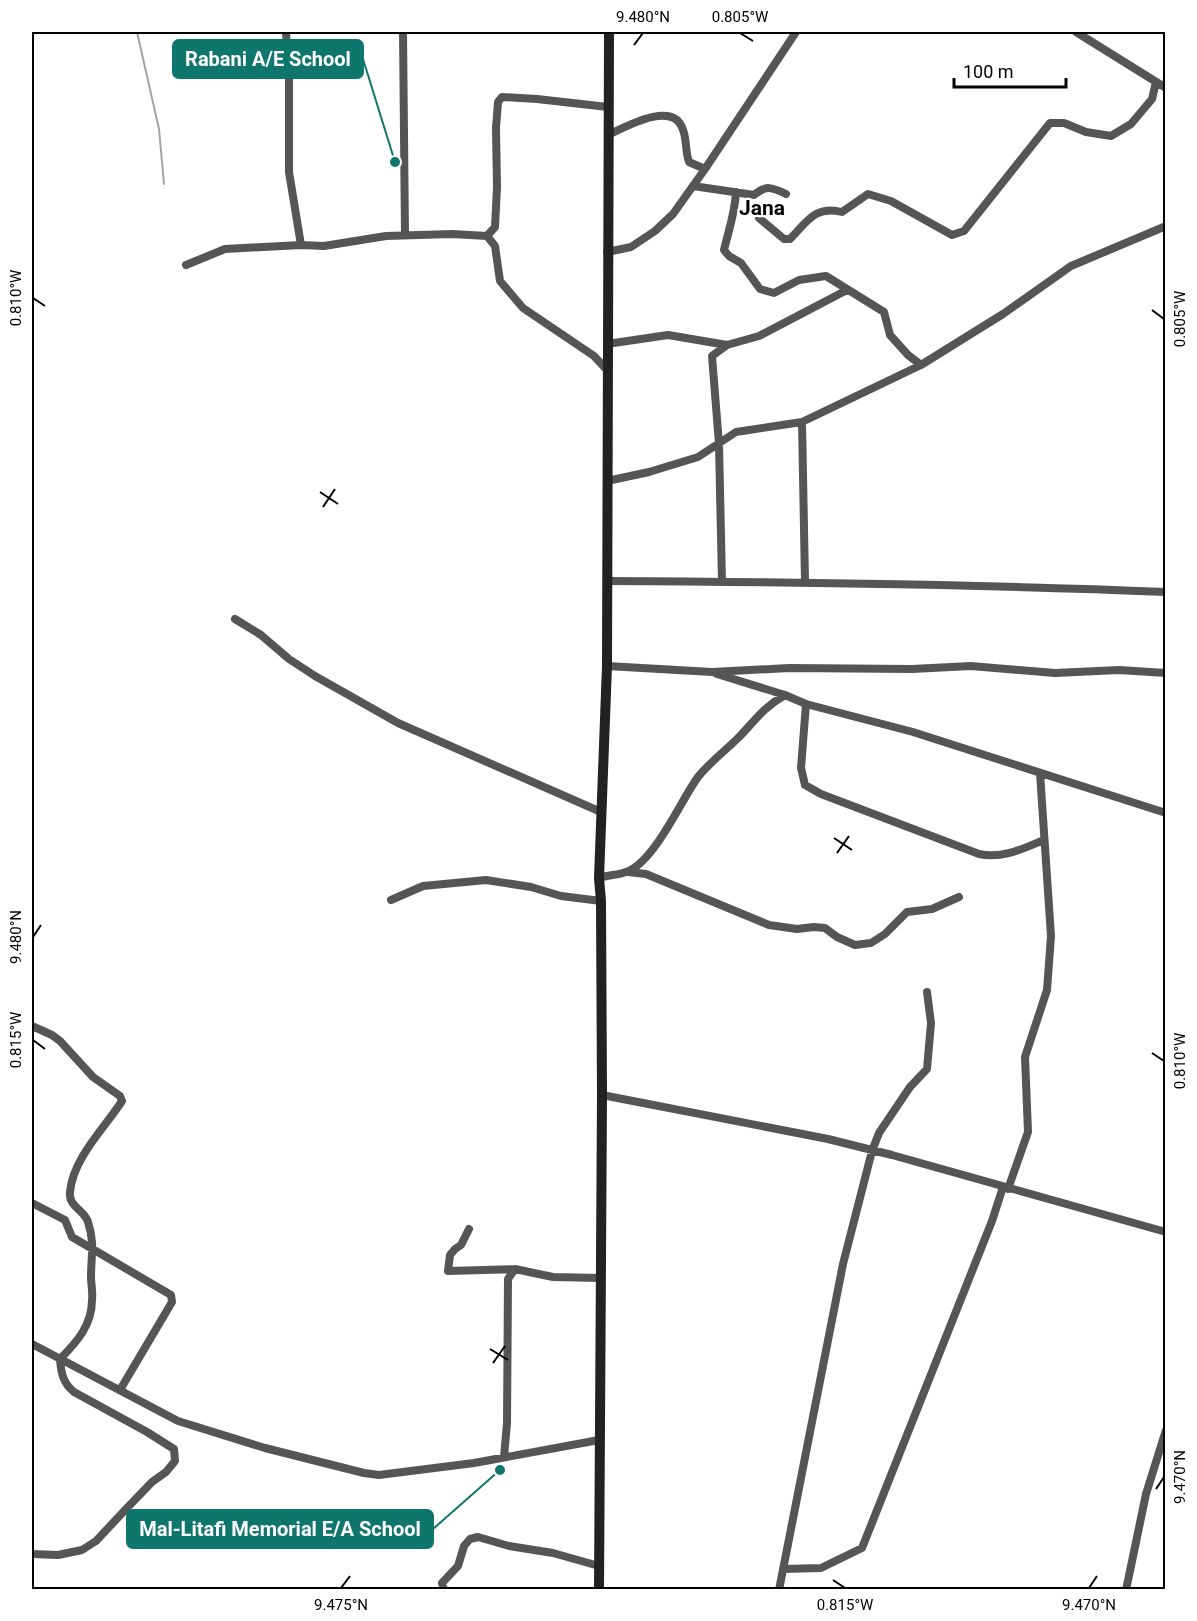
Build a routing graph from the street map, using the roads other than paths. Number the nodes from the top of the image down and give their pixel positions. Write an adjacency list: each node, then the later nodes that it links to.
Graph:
1 (286, 32): 18 (street)
2 (403, 32): 16 (street)
3 (609, 32): 8 (main road)
4 (796, 32): 10 (street)
5 (1076, 32): 6 (street)
6 (1156, 82): 7 (street); 14 (street)
7 (1166, 88)
8 (608, 108): 9 (main road); 17 (street)
9 (608, 135): 10 (street); 19 (main road)
10 (705, 170): 11 (street)
11 (693, 186): 12 (street); 19 (street)
12 (736, 192): 13 (street); 21 (street)
13 (786, 194)
14 (759, 218)
15 (1166, 225): 24 (street)
16 (405, 235): 17 (street); 18 (street)
17 (487, 236): 25 (street)
18 (301, 245): 20 (street)
19 (607, 252): 22 (main road)
20 (186, 265)
21 (848, 290): 23 (street); 24 (street)
22 (608, 344): 23 (street); 25 (main road)
23 (727, 345): 27 (street)
24 (921, 365): 26 (street)
25 (608, 370): 28 (main road)
26 (802, 422): 27 (street); 31 (street)
27 (719, 444): 28 (street); 30 (street)
28 (607, 481): 29 (main road)
29 (607, 581): 30 (street); 34 (main road)
30 (722, 582): 31 (street)
31 (805, 582): 32 (street)
32 (1166, 592)
33 (235, 619): 40 (street)
34 (607, 666): 35 (street); 40 (main road)
35 (712, 672): 36 (street); 37 (street)
36 (1166, 673)
37 (785, 695): 38 (street); 43 (street)
38 (806, 704): 39 (street); 42 (street)
39 (1040, 773): 41 (street); 42 (street)
40 (601, 812): 44 (main road)
41 (1166, 813)
42 (1044, 840): 52 (street)
43 (628, 872): 44 (street); 45 (street)
44 (599, 878): 47 (main road)
45 (959, 897)
46 (391, 900): 47 (street)
47 (601, 901): 50 (main road)
48 (927, 992): 51 (street)
49 (32, 1026): 56 (street)
50 (603, 1095): 51 (street); 58 (main road)
51 (873, 1151): 52 (street); 68 (street)
52 (1005, 1188): 55 (street); 68 (street)
53 (32, 1203): 56 (street)
54 (469, 1229): 57 (street)
55 (1166, 1232)
56 (93, 1249): 60 (street); 61 (street)
57 (515, 1269): 58 (street); 65 (street)
58 (600, 1278): 63 (main road)
59 (32, 1344): 60 (street)
60 (60, 1359): 61 (street); 66 (street)
61 (120, 1390): 65 (street)
62 (1166, 1430): 64 (street)
63 (600, 1440): 65 (street); 67 (main road)
64 (1163, 1447): 72 (street)
65 (504, 1457)
66 (32, 1554)
67 (599, 1566): 69 (street); 70 (main road)
68 (783, 1569): 71 (street)
69 (444, 1590)
70 (599, 1590)
71 (779, 1590)
72 (1126, 1590)

